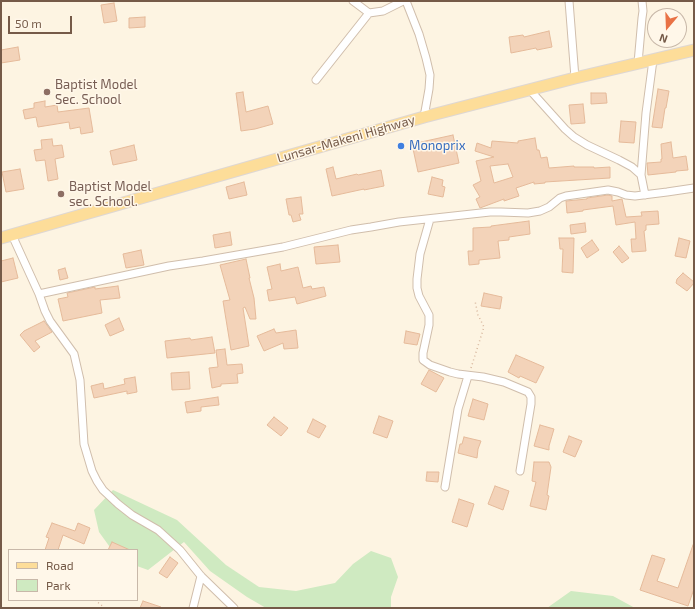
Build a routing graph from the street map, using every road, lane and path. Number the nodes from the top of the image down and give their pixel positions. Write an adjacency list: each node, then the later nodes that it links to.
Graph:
1 (353, 1): 5 (street)
2 (404, 1): 5 (street); 12 (street)
3 (569, 1): 9 (street)
4 (642, 1): 8 (street)
5 (369, 12): 10 (street)
6 (694, 50): 7 (main road, Lunsar-Makeni Highway)
7 (653, 60): 8 (main road, Lunsar-Makeni Highway); 13 (street)
8 (638, 63): 9 (main road, Lunsar-Makeni Highway)
9 (575, 78): 11 (main road, Lunsar-Makeni Highway)
10 (316, 80)
11 (529, 89): 12 (main road, Lunsar-Makeni Highway); 13 (street)
12 (424, 117): 17 (main road, Lunsar-Makeni Highway)
13 (641, 175): 15 (street)
14 (694, 188): 15 (street)
15 (645, 195): 16 (street)
16 (430, 219): 18 (street); 20 (street)
17 (6, 236): 18 (street)
18 (39, 294): 23 (street)
19 (475, 301): 20 (path)
20 (468, 376): 21 (street); 22 (street)
21 (520, 471)
22 (446, 487)
23 (201, 576): 26 (street); 27 (street)
24 (96, 601): 25 (path)
25 (105, 608)
26 (193, 608)
27 (234, 608)

